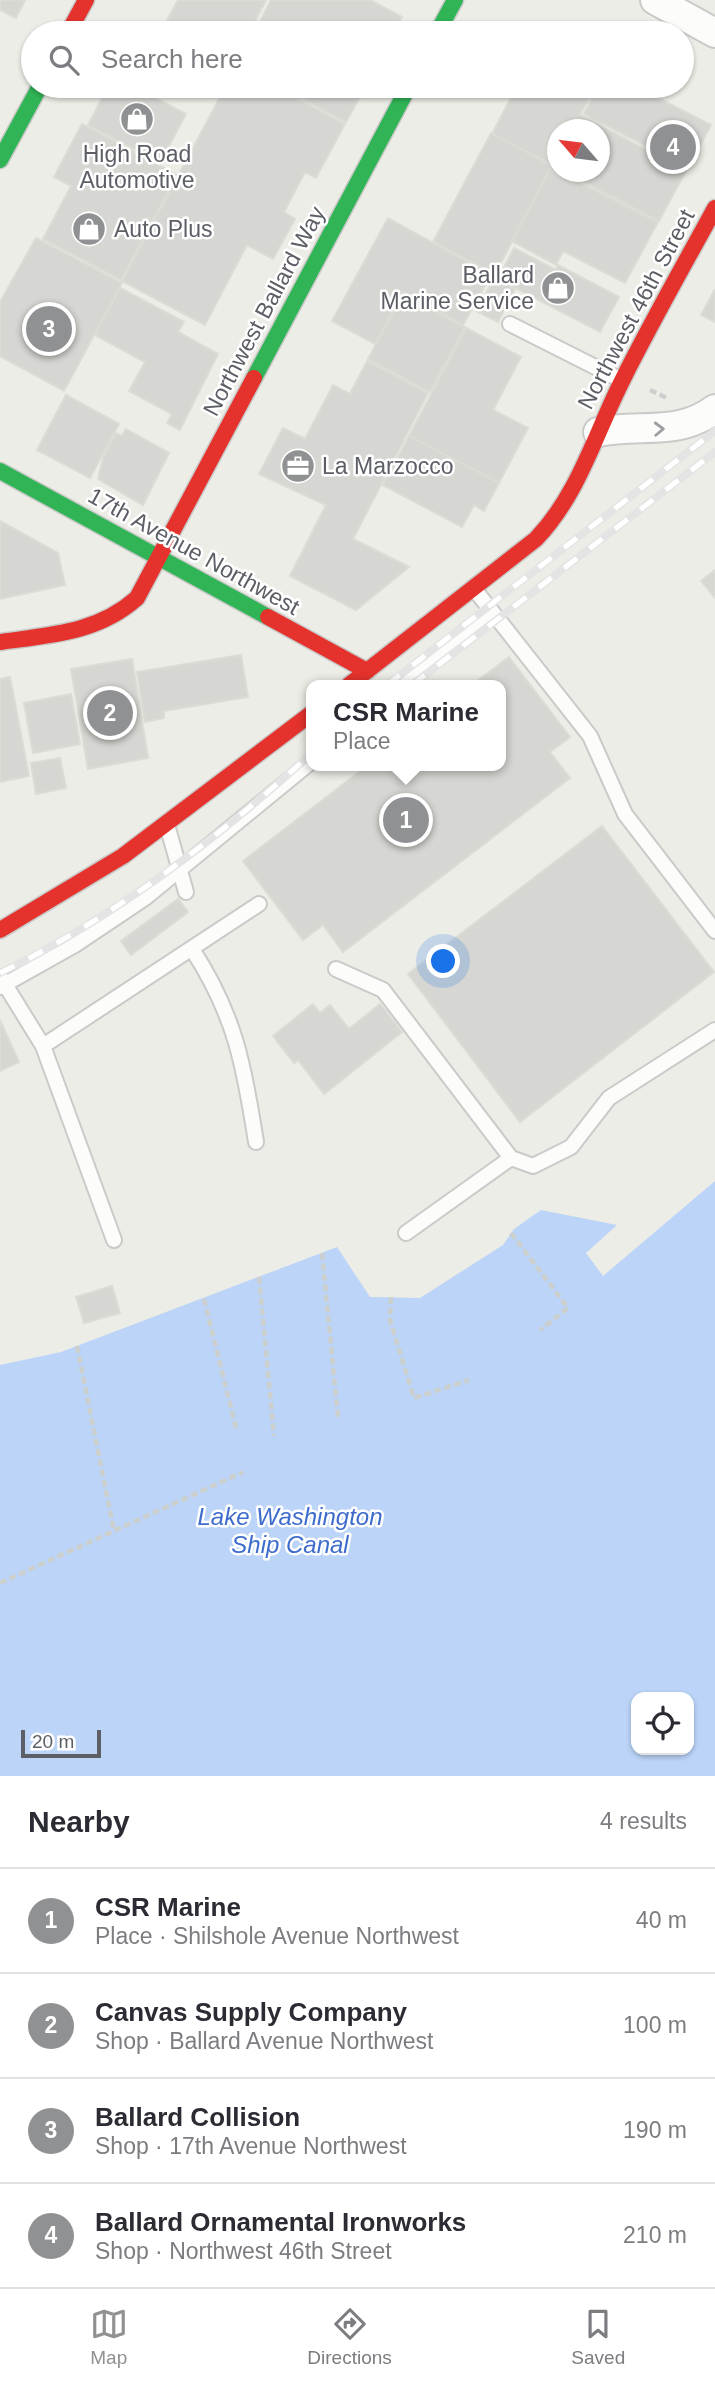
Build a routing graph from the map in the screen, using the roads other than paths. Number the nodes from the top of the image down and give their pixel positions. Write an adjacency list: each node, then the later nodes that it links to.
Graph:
1 (86, 0): 4 (street)
2 (454, 0): 5 (street)
3 (655, 0): 6 (street)
4 (79, 21)
5 (443, 21)
6 (693, 21)
7 (694, 21): 8 (street)
8 (715, 33)
9 (34, 98): 11 (street)
10 (403, 98): 18 (street, Northwest Ballard Way)
11 (0, 160)
12 (715, 208): 14 (street, Northwest 46th Street)
13 (510, 324): 14 (lane)
14 (622, 380): 16 (street, Northwest 46th Street)
15 (715, 409): 16 (street, one-way to 15)
16 (598, 432): 19 (street, Northwest 46th Street)
17 (0, 471): 18 (street, 17th Avenue Northwest)
18 (159, 558): 21 (street, Northwest Ballard Way); 22 (street, 17th Avenue Northwest)
19 (473, 588): 20 (lane); 22 (street, Northwest 46th Street)
20 (492, 612): 24 (lane); 32 (lane)
21 (0, 642)
22 (367, 671): 23 (street, Northwest 46th Street)
23 (355, 680)
24 (404, 680)
25 (306, 718): 27 (street)
26 (306, 766): 28 (lane)
27 (166, 824): 28 (lane); 31 (street)
28 (181, 867): 29 (lane); 35 (lane)
29 (186, 892)
30 (259, 904): 33 (lane)
31 (0, 930)
32 (715, 931)
33 (192, 948): 37 (lane); 38 (lane)
34 (336, 969): 39 (lane)
35 (2, 983): 37 (lane)
36 (715, 1030): 39 (lane)
37 (44, 1046): 41 (lane)
38 (256, 1142)
39 (511, 1158): 40 (lane)
40 (406, 1233)
41 (114, 1240)

